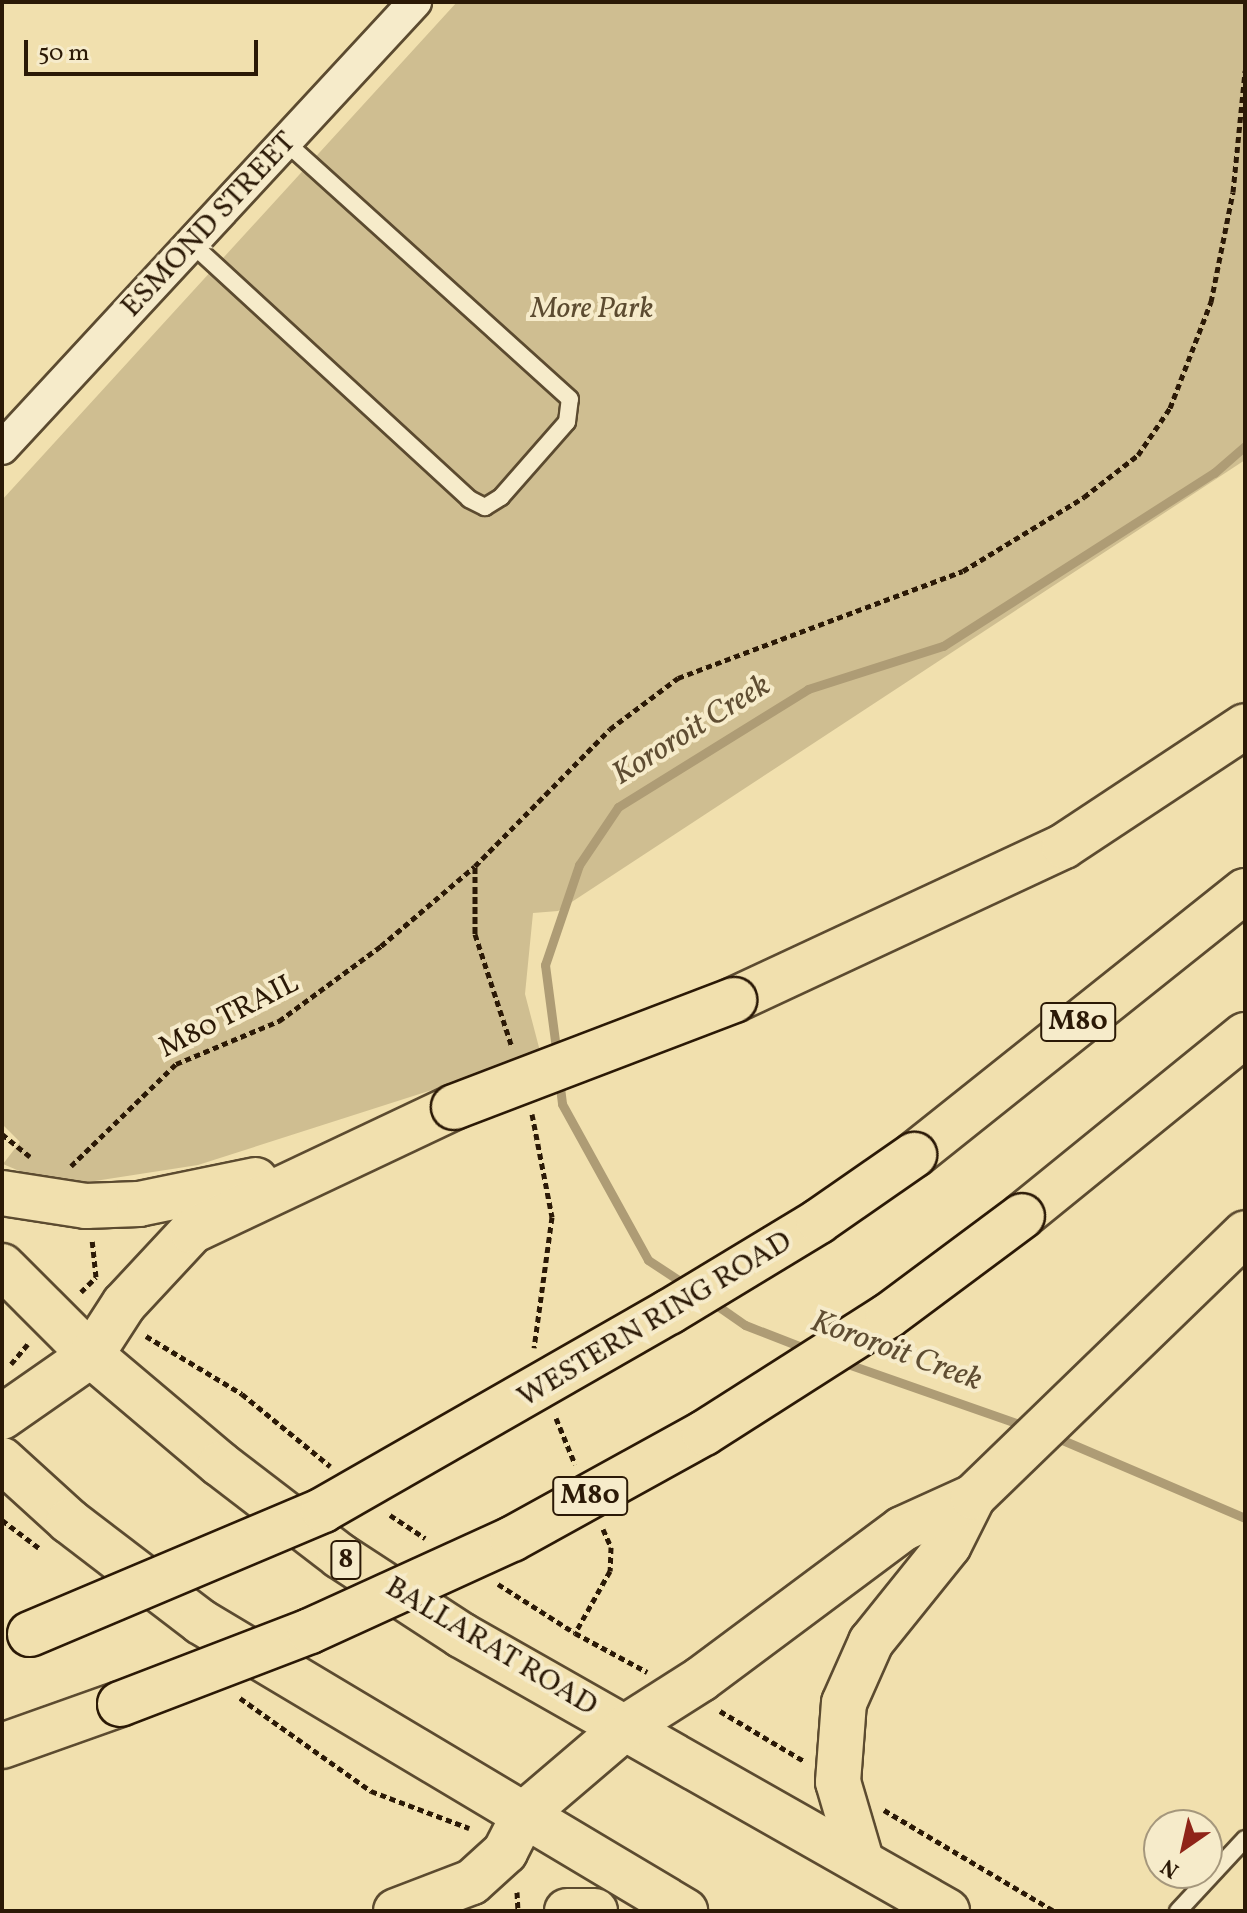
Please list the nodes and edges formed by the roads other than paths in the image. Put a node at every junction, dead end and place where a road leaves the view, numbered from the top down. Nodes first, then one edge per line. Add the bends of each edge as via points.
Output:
1 (415, 2) edge
2 (286, 142) junction
3 (191, 243) junction
4 (2, 448) edge
5 (1245, 726) edge
6 (1245, 891) edge
7 (1245, 1035) edge
8 (354, 1154) junction
9 (2, 1193) edge
10 (1245, 1233) edge
11 (2, 1266) edge
12 (91, 1355) junction
13 (2, 1417) edge
14 (2, 1460) edge
15 (973, 1497) junction
16 (16, 1639) edge
17 (627, 1726) junction
18 (2, 1746) edge
19 (525, 1813) junction
20 (1245, 1839) edge
21 (861, 1860) junction
22 (396, 1911) edge
23 (567, 1911) edge
24 (595, 1911) edge
25 (685, 1911) edge
26 (947, 1911) edge
27 (1178, 1911) edge

1 - 2 street, ESMOND STREET
2 - 3 street, ESMOND STREET
2 - 3 lane via 570,399 567,422 501,497 485,507 469,499
3 - 4 street, ESMOND STREET
5 - 8 highway, bridge via 1064,846 734,1000 454,1107
6 - 16 highway, WESTERN RING ROAD / M80, bridge via 914,1155 751,1263 323,1510
7 - 18 highway, M80, bridge via 1022,1216 888,1316 717,1425 512,1539 310,1631
8 - 9 highway via 224,1189 139,1204 86,1206
8 - 12 highway via 192,1231 110,1290
10 - 15 highway
11 - 12 highway, BALLARAT ROAD / 8
12 - 13 highway
12 - 17 highway, BALLARAT ROAD / 8 via 340,1556 461,1635
14 - 19 highway via 69,1521 201,1622
15 - 17 highway via 902,1529 701,1679
15 - 21 highway via 949,1545 871,1642 844,1703 838,1782
17 - 19 highway
17 - 21 highway, BALLARAT ROAD / 8
19 - 22 highway via 505,1852 472,1882
19 - 25 highway
20 - 27 lane
21 - 26 highway, BALLARAT ROAD / 8
23 - 24 highway

